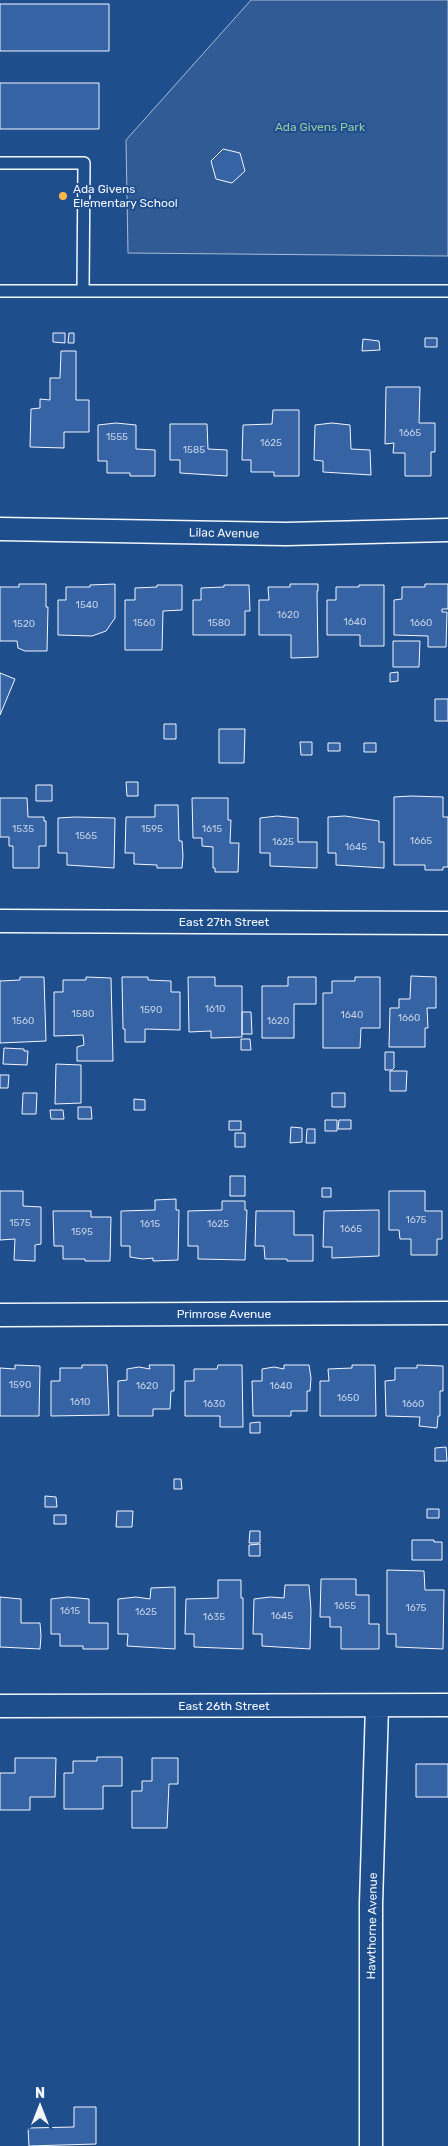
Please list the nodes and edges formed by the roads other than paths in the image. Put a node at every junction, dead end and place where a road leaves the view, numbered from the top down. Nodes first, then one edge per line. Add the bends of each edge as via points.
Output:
1 (0, 164) edge
2 (0, 291) edge
3 (83, 291) junction
4 (448, 291) edge
5 (0, 529) edge
6 (448, 530) edge
7 (0, 922) edge
8 (448, 923) edge
9 (448, 1313) edge
10 (0, 1315) edge
11 (448, 1705) edge
12 (0, 1706) edge
13 (377, 1706) junction
14 (371, 2146) edge

1 - 3 lane via 84,163
2 - 3 lane
3 - 4 lane
5 - 6 street, Lilac Avenue via 286,534
7 - 8 street, East 27th Street
9 - 10 street, Primrose Avenue
11 - 13 street, East 26th Street
12 - 13 street, East 26th Street
13 - 14 street, Hawthorne Avenue via 371,1904

